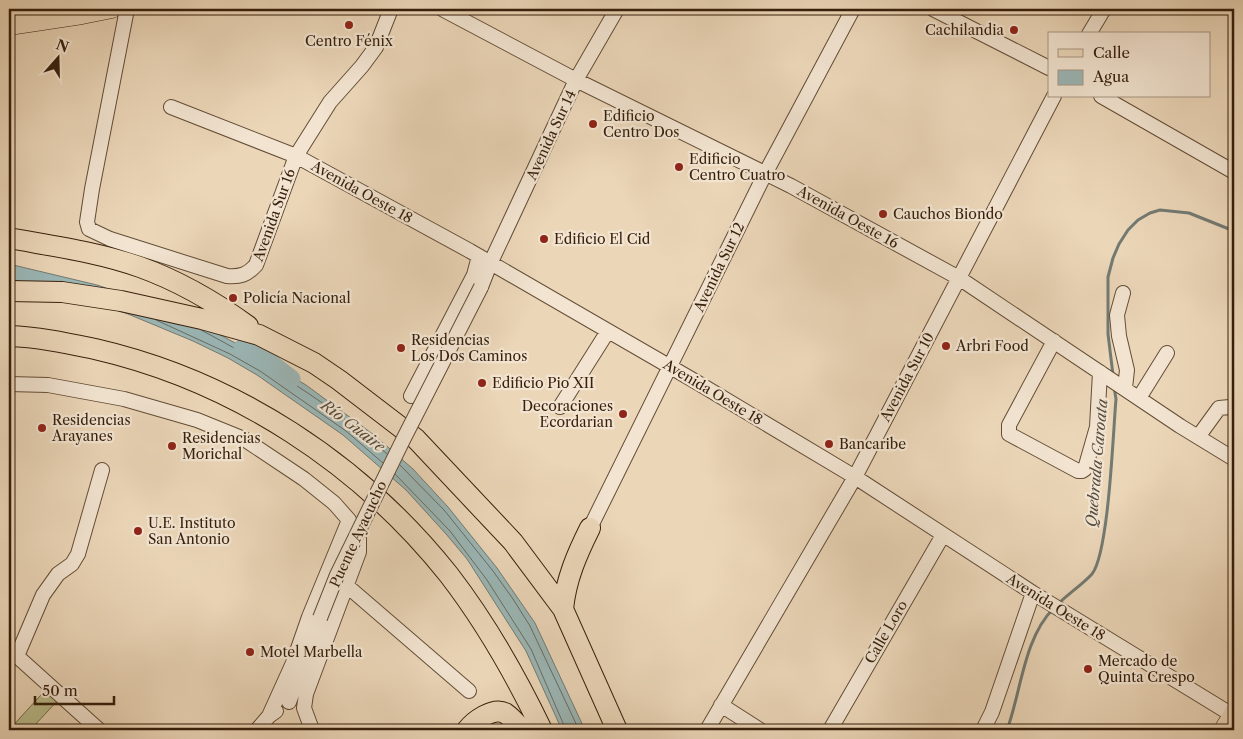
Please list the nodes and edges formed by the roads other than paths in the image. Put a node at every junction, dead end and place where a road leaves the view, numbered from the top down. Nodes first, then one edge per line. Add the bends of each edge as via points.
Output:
1 (24, 9) edge
2 (112, 9) edge
3 (127, 9) edge
4 (391, 9) edge
5 (442, 9) edge
6 (616, 9) edge
7 (853, 9) edge
8 (933, 9) edge
9 (1104, 9) edge
10 (9, 12) edge
11 (9, 20) edge
12 (51, 20) junction
13 (9, 26) edge
14 (1091, 32) edge
15 (1048, 67) edge
16 (576, 80) junction
17 (1053, 98) edge
18 (1104, 98) edge
19 (171, 107) dead end
20 (296, 156) junction
21 (1234, 172) edge
22 (765, 174) junction
23 (9, 238) edge
24 (485, 260) junction
25 (959, 278) junction
26 (9, 291) edge
27 (1123, 293) dead end
28 (608, 330) junction
29 (259, 335) junction
30 (9, 336) edge
31 (1054, 341) junction
32 (1167, 353) dead end
33 (670, 366) junction
34 (1101, 372) junction
35 (9, 384) edge
36 (1124, 388) junction
37 (410, 396) dead end
38 (1139, 398) junction
39 (560, 407) dead end
40 (1234, 410) edge
41 (1198, 437) junction
42 (1234, 459) edge
43 (102, 470) dead end
44 (854, 477) junction
45 (349, 520) junction
46 (590, 528) joint
47 (943, 535) junction
48 (328, 572) junction
49 (346, 584) junction
50 (1038, 597) junction
51 (563, 608) junction
52 (13, 652) edge
53 (469, 691) dead end
54 (289, 702) junction
55 (721, 705) junction
56 (269, 716) junction
57 (1231, 719) edge
58 (313, 729) edge
59 (100, 730) edge
60 (257, 730) edge
61 (466, 730) edge
62 (522, 730) edge
63 (542, 730) edge
64 (617, 730) edge
65 (707, 730) edge
66 (760, 730) edge
67 (830, 730) edge
68 (984, 730) edge

1 - 10 main road
2 - 12 main road
3 - 20 street, Avenida Sur 16 via 87,222 90,229 110,239 227,276 243,275 256,266
4 - 20 street, Avenida Sur 16 via 376,47 330,102
5 - 16 street, Avenida Oeste 16
6 - 16 street, Avenida Sur 14
7 - 22 street, Avenida Sur 12
8 - 15 street
9 - 14 street
11 - 12 main road
12 - 13 main road
16 - 22 street, Avenida Oeste 16
16 - 24 street, Avenida Sur 14
17 - 25 street, Avenida Sur 10
18 - 21 street
19 - 20 street, Avenida Oeste 18
20 - 24 street, Avenida Oeste 18
22 - 25 street, Avenida Oeste 16
22 - 33 street, Avenida Sur 12
23 - 29 highway via 66,248 164,276 230,313
24 - 28 street, Avenida Oeste 18
24 - 37 street
24 - 54 street, Puente Ayacucho, bridge via 481,287 337,574
25 - 31 street, Avenida Oeste 16
25 - 44 street, Avenida Sur 10
26 - 29 highway via 62,292 121,301
27 - 36 street via 1117,315 1127,370
28 - 33 street, Avenida Oeste 18
28 - 39 street
29 - 51 highway via 314,362 416,439 514,542
30 - 63 highway via 103,351 194,380 272,419 317,449 388,509 448,574 513,671
31 - 34 street, Avenida Oeste 16
31 - 34 street via 1009,425 1008,434 1082,471 1097,427
32 - 38 street
33 - 44 street, Avenida Oeste 18
33 - 46 street, Avenida Sur 12
34 - 36 street, Avenida Oeste 16
35 - 45 street via 48,385 124,399 197,420 244,439 268,453 334,503
36 - 38 street, Avenida Oeste 16
38 - 41 street, Avenida Oeste 16
40 - 41 street via 1219,408
41 - 42 street, Avenida Oeste 16
43 - 52 street via 78,554 72,564 58,574 44,595
44 - 47 street, Avenida Oeste 18
44 - 55 street, Avenida Sur 10
45 - 48 street
45 - 49 street via 360,545
46 - 51 highway via 572,569
47 - 50 street, Avenida Oeste 18
47 - 67 street, Calle Loro
48 - 49 street
48 - 56 street
49 - 53 street
49 - 58 street via 304,701
50 - 57 street, Avenida Oeste 18
50 - 68 street
51 - 64 highway
52 - 59 street
54 - 56 street
54 - 58 street
55 - 65 street, Avenida Sur 10
55 - 66 street
56 - 60 street
61 - 62 highway via 487,714 498,712 505,714

